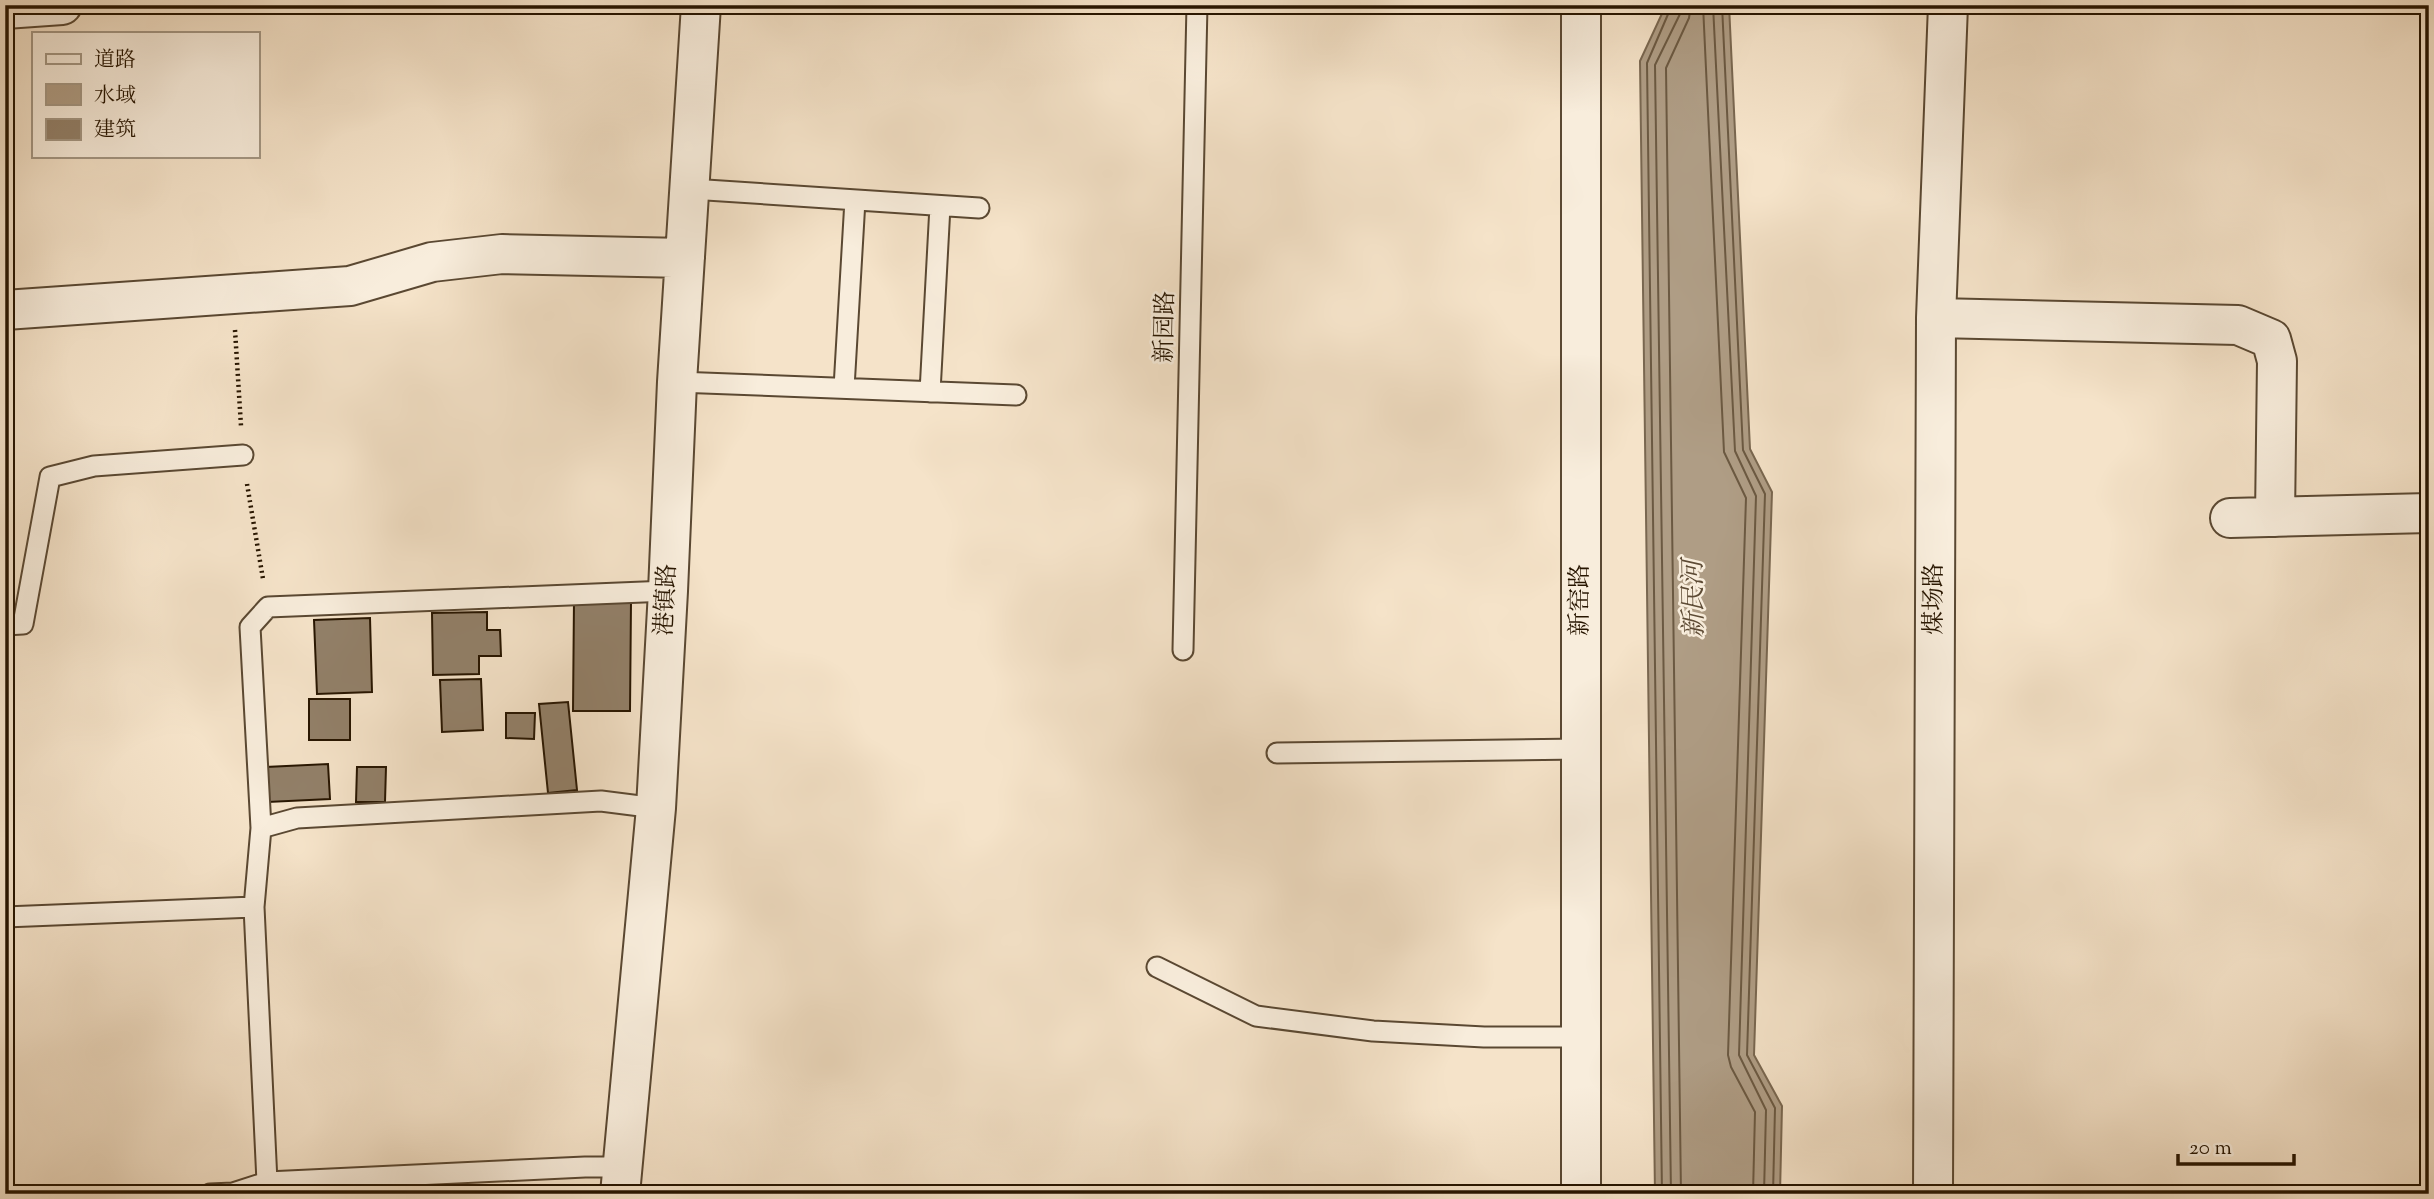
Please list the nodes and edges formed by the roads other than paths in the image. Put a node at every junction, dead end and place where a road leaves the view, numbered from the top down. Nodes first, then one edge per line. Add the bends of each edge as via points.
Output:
1 (62, 5) edge
2 (701, 5) edge
3 (1197, 5) edge
4 (1581, 5) edge
5 (1948, 5) edge
6 (5, 9) edge
7 (691, 188) junction
8 (855, 200) junction
9 (940, 206) junction
10 (979, 208) dead end
11 (685, 258) junction
12 (5, 310) edge
13 (1936, 318) junction
14 (677, 382) junction
15 (844, 388) junction
16 (930, 392) junction
17 (1016, 395) dead end
18 (243, 455) dead end
19 (2429, 513) edge
20 (2276, 517) junction
21 (2230, 518) dead end
22 (668, 591) junction
23 (5, 625) edge
24 (1183, 650) dead end
25 (1581, 749) junction
26 (1277, 753) dead end
27 (656, 808) junction
28 (261, 828) junction
29 (254, 907) junction
30 (5, 917) edge
31 (1157, 967) dead end
32 (1581, 1037) junction
33 (621, 1180) edge
34 (267, 1182) junction
35 (210, 1194) edge
36 (1581, 1194) edge
37 (1933, 1194) edge

1 - 6 street
2 - 7 street, 港镇路
3 - 24 lane, 新园路
4 - 25 street, 新窑路
5 - 13 street, 煤场路
7 - 8 lane
7 - 11 street, 港镇路
8 - 9 lane
8 - 15 lane
9 - 10 lane
9 - 16 lane
11 - 12 street via 502,254 432,262 350,286
11 - 14 street, 港镇路
13 - 20 street via 2238,325 2271,339 2277,361
13 - 37 street, 煤场路
14 - 15 lane
14 - 22 street, 港镇路
15 - 16 lane
16 - 17 lane
18 - 23 lane via 93,466 50,477 23,624
19 - 20 street
20 - 21 street
22 - 27 street, 港镇路
22 - 28 lane via 268,607 250,627
25 - 26 lane
25 - 32 street, 新窑路
27 - 28 lane via 601,801 297,818
27 - 33 street, 港镇路
28 - 29 lane
29 - 30 lane
29 - 34 lane
31 - 32 lane via 1256,1017 1373,1031
32 - 36 street, 新窑路
33 - 34 lane via 584,1167
34 - 35 lane via 233,1193

